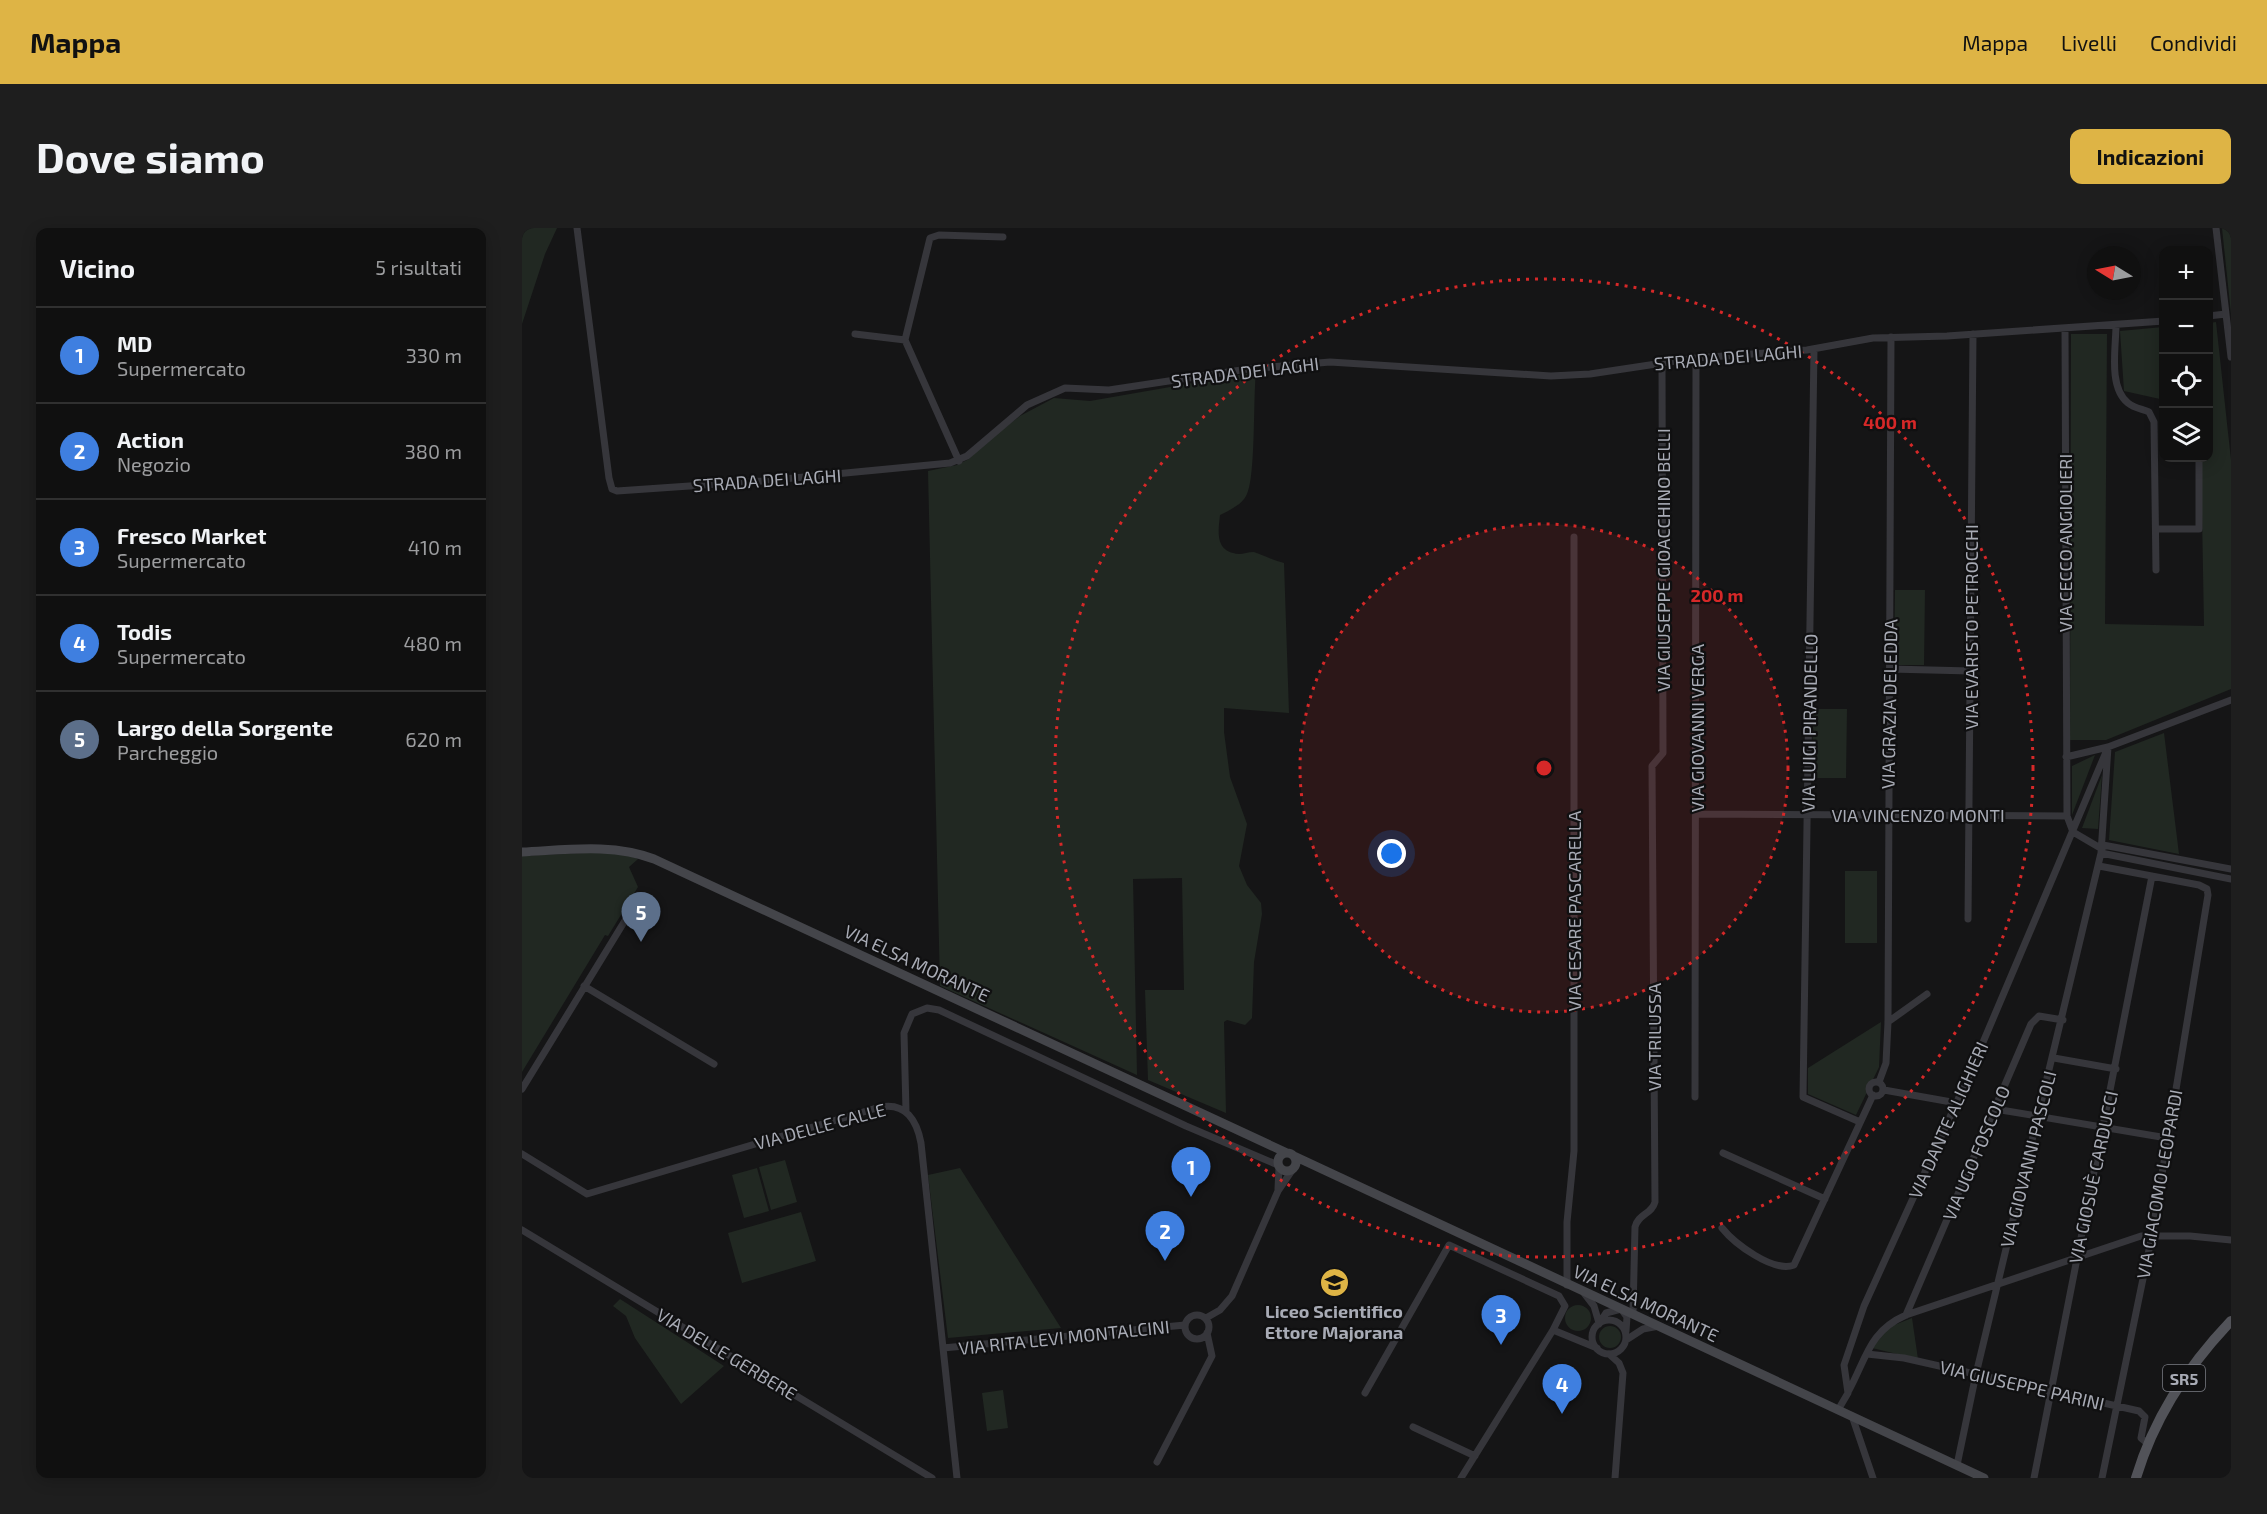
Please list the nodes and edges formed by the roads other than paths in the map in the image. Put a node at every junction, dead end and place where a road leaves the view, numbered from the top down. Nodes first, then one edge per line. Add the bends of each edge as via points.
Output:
1 (577, 228) edge
2 (2216, 228) edge
3 (1004, 237) dead end
4 (2226, 315) junction
5 (2213, 316) edge
6 (2159, 321) edge
7 (2116, 325) junction
8 (2065, 328) junction
9 (855, 334) dead end
10 (1973, 334) junction
11 (1892, 337) junction
12 (905, 340) junction
13 (1814, 349) junction
14 (2231, 357) edge
15 (1696, 358) junction
16 (1662, 362) junction
17 (2155, 444) junction
18 (2159, 444) edge
19 (959, 461) junction
20 (2199, 462) edge
21 (2156, 530) junction
22 (1574, 537) dead end
23 (2156, 570) dead end
24 (1890, 669) junction
25 (1971, 671) junction
26 (2231, 700) edge
27 (2108, 747) junction
28 (2066, 757) junction
29 (1661, 758) joint
30 (1697, 814) junction
31 (1808, 815) junction
32 (1969, 815) junction
33 (1888, 816) junction
34 (2067, 816) junction
35 (2073, 832) junction
36 (2102, 849) junction
37 (522, 852) edge
38 (2099, 866) junction
39 (2231, 869) edge
40 (2152, 876) junction
41 (2231, 879) edge
42 (639, 896) dead end
43 (1968, 919) dead end
44 (584, 986) junction
45 (1927, 994) dead end
46 (2063, 1020) junction
47 (1888, 1022) junction
48 (2054, 1058) junction
49 (714, 1064) dead end
50 (2116, 1069) junction
51 (1880, 1082) junction
52 (522, 1089) edge
53 (1884, 1090) junction
54 (1873, 1095) junction
55 (1695, 1097) dead end
56 (1957, 1103) junction
57 (1995, 1109) junction
58 (906, 1111) junction
59 (2039, 1116) junction
60 (1860, 1122) junction
61 (2104, 1127) junction
62 (2167, 1138) junction
63 (1723, 1153) dead end
64 (522, 1154) edge
65 (1291, 1154) junction
66 (1279, 1166) junction
67 (1293, 1169) junction
68 (1278, 1191) junction
69 (1826, 1199) junction
70 (1722, 1228) dead end
71 (522, 1230) edge
72 (2152, 1235) junction
73 (2231, 1240) edge
74 (2077, 1258) junction
75 (1997, 1284) junction
76 (1567, 1285) junction
77 (1582, 1292) junction
78 (1621, 1309) junction
79 (1633, 1314) junction
80 (1906, 1315) junction
81 (1206, 1318) junction
82 (2231, 1320) edge
83 (1185, 1325) junction
84 (1659, 1326) junction
85 (1597, 1327) junction
86 (1553, 1330) junction
87 (1208, 1334) junction
88 (1626, 1336) junction
89 (1577, 1340) junction
90 (943, 1348) junction
91 (1597, 1348) junction
92 (1609, 1354) junction
93 (1867, 1354) junction
94 (1976, 1374) junction
95 (2050, 1392) junction
96 (1365, 1393) dead end
97 (1848, 1393) junction
98 (2118, 1407) junction
99 (1838, 1410) junction
100 (1852, 1416) junction
101 (1413, 1427) dead end
102 (2147, 1443) junction
103 (1475, 1456) junction
104 (1157, 1462) dead end
105 (1957, 1465) junction
106 (2136, 1474) edge
107 (932, 1478) edge
108 (957, 1478) edge
109 (1461, 1478) edge
110 (1615, 1478) edge
111 (1874, 1478) edge
112 (1984, 1478) edge
113 (2034, 1478) edge
114 (2102, 1478) edge

1 - 19 street, STRADA DEI LAGHI via 609,478 614,490 872,472
2 - 4 street
3 - 12 street via 930,238
4 - 5 street
4 - 14 street
6 - 7 street, STRADA DEI LAGHI
7 - 8 street, STRADA DEI LAGHI
7 - 17 street via 2118,389 2126,402 2151,415
8 - 10 street, STRADA DEI LAGHI
8 - 28 street, VIA CECCO ANGIOLIERI
9 - 12 street
10 - 11 street, STRADA DEI LAGHI
10 - 25 street, VIA EVARISTO PETROCCHI
11 - 13 street, STRADA DEI LAGHI
11 - 24 street, VIA GRAZIA DELEDDA
12 - 19 street
13 - 15 street, STRADA DEI LAGHI
13 - 31 street, VIA LUIGI PIRANDELLO
15 - 16 street, STRADA DEI LAGHI
15 - 30 street, VIA GIOVANNI VERGA
16 - 19 street, STRADA DEI LAGHI via 1556,376 1366,362 1314,362 1109,390 1065,388 1027,405
16 - 29 street, VIA GIUSEPPE GIOACCHINO BELLI
17 - 18 street
17 - 21 street
20 - 21 street via 2199,529
21 - 23 street
22 - 76 street, VIA CESARE PASCARELLA via 1574,1151 1567,1222
24 - 25 street
24 - 33 street, VIA GRAZIA DELEDDA
25 - 32 street, VIA EVARISTO PETROCCHI
26 - 27 street
27 - 28 street
27 - 35 street, VIA DANTE ALIGHIERI
27 - 36 street, VIA GIOVANNI PASCOLI
28 - 34 street, VIA CECCO ANGIOLIERI
29 - 79 street, VIA TRILUSSA via 1652,766 1655,1202 1638,1218 1635,1227
30 - 31 street, VIA VINCENZO MONTI
30 - 55 street, VIA GIOVANNI VERGA
31 - 33 street, VIA VINCENZO MONTI
31 - 60 street, VIA LUIGI PIRANDELLO via 1803,1097
32 - 33 street, VIA VINCENZO MONTI
32 - 34 street, VIA VINCENZO MONTI
32 - 43 street, VIA EVARISTO PETROCCHI
33 - 47 street, VIA GRAZIA DELEDDA
34 - 35 street, VIA CECCO ANGIOLIERI
35 - 36 street
35 - 56 street, VIA DANTE ALIGHIERI
36 - 38 street, VIA GIOVANNI PASCOLI
36 - 39 street
36 - 41 street
37 - 65 street, VIA ELSA MORANTE via 608,849 654,859
38 - 40 street
38 - 46 street, VIA GIOVANNI PASCOLI
40 - 50 street, VIA GIOSUÈ CARDUCCI
40 - 62 street, VIA GIACOMO LEOPARDI via 2207,889
42 - 44 street
44 - 49 street
44 - 52 street
45 - 47 street
46 - 48 street, VIA GIOVANNI PASCOLI
46 - 57 street, VIA UGO FOSCOLO via 2042,1016 2034,1019
47 - 51 street, VIA GRAZIA DELEDDA via 1885,1070
48 - 50 street
48 - 59 street, VIA GIOVANNI PASCOLI
50 - 61 street, VIA GIOSUÈ CARDUCCI
51 - 53 street
51 - 54 street, VIA GRAZIA DELEDDA via 1870,1086
53 - 54 street
53 - 56 street
54 - 60 street
56 - 97 street, VIA DANTE ALIGHIERI via 1855,1330 1844,1365
57 - 59 street
57 - 80 street, VIA UGO FOSCOLO
58 - 64 street, VIA DELLE CALLE via 896,1106 880,1107 587,1194
58 - 66 street via 904,1033 912,1014 927,1008 939,1010
58 - 90 street, VIA DELLE CALLE via 920,1136
59 - 61 street
59 - 75 street, VIA GIOVANNI PASCOLI
60 - 69 street
61 - 62 street
61 - 74 street, VIA GIOSUÈ CARDUCCI
62 - 72 street, VIA GIACOMO LEOPARDI
63 - 69 street
65 - 66 street via 1280,1156
65 - 67 street via 1296,1162
65 - 76 street, VIA ELSA MORANTE
66 - 67 street via 1287,1171
66 - 68 street
67 - 68 street, VIA RITA LEVI MONTALCINI
68 - 81 street, VIA RITA LEVI MONTALCINI via 1232,1296
69 - 70 street via 1791,1267 1744,1250
71 - 107 street, VIA DELLE GERBERE
72 - 73 street
72 - 74 street
72 - 98 street, VIA GIACOMO LEOPARDI
74 - 75 street
74 - 95 street, VIA GIOSUÈ CARDUCCI
75 - 80 street
75 - 94 street, VIA GIOVANNI PASCOLI
76 - 77 street, VIA ELSA MORANTE
77 - 78 street, VIA ELSA MORANTE
77 - 85 street via 1594,1306
78 - 79 street, VIA ELSA MORANTE
78 - 85 street via 1606,1313
78 - 88 street via 1627,1317
79 - 84 street, VIA ELSA MORANTE
80 - 93 street via 1883,1327
81 - 83 street, VIA RITA LEVI MONTALCINI via 1192,1316
81 - 87 street
82 - 102 main road, SR5 via 2182,1382
83 - 87 street, VIA RITA LEVI MONTALCINI via 1193,1338
83 - 90 street, VIA RITA LEVI MONTALCINI
84 - 88 street
84 - 99 street, VIA ELSA MORANTE
85 - 88 street via 1614,1321
85 - 89 street
85 - 91 street via 1593,1339
86 - 89 street
86 - 96 street via 1565,1306 1559,1296 1449,1245
86 - 103 street
87 - 104 street via 1212,1356
88 - 92 street via 1618,1352
89 - 91 street
90 - 108 street, VIA DELLE CALLE
91 - 92 street
92 - 110 street via 1619,1363 1623,1376
93 - 94 street, VIA GIUSEPPE PARINI
93 - 97 street
94 - 95 street, VIA GIUSEPPE PARINI
94 - 105 street, VIA GIOVANNI PASCOLI
95 - 98 street, VIA GIUSEPPE PARINI
95 - 113 street, VIA GIOSUÈ CARDUCCI
97 - 99 street
98 - 102 street, VIA GIUSEPPE PARINI via 2143,1413 2141,1438
98 - 114 street, VIA GIACOMO LEOPARDI
99 - 100 street, VIA ELSA MORANTE
100 - 105 street, VIA ELSA MORANTE
100 - 111 street
101 - 103 street
102 - 106 main road, SR5
103 - 109 street
105 - 112 street, VIA ELSA MORANTE

